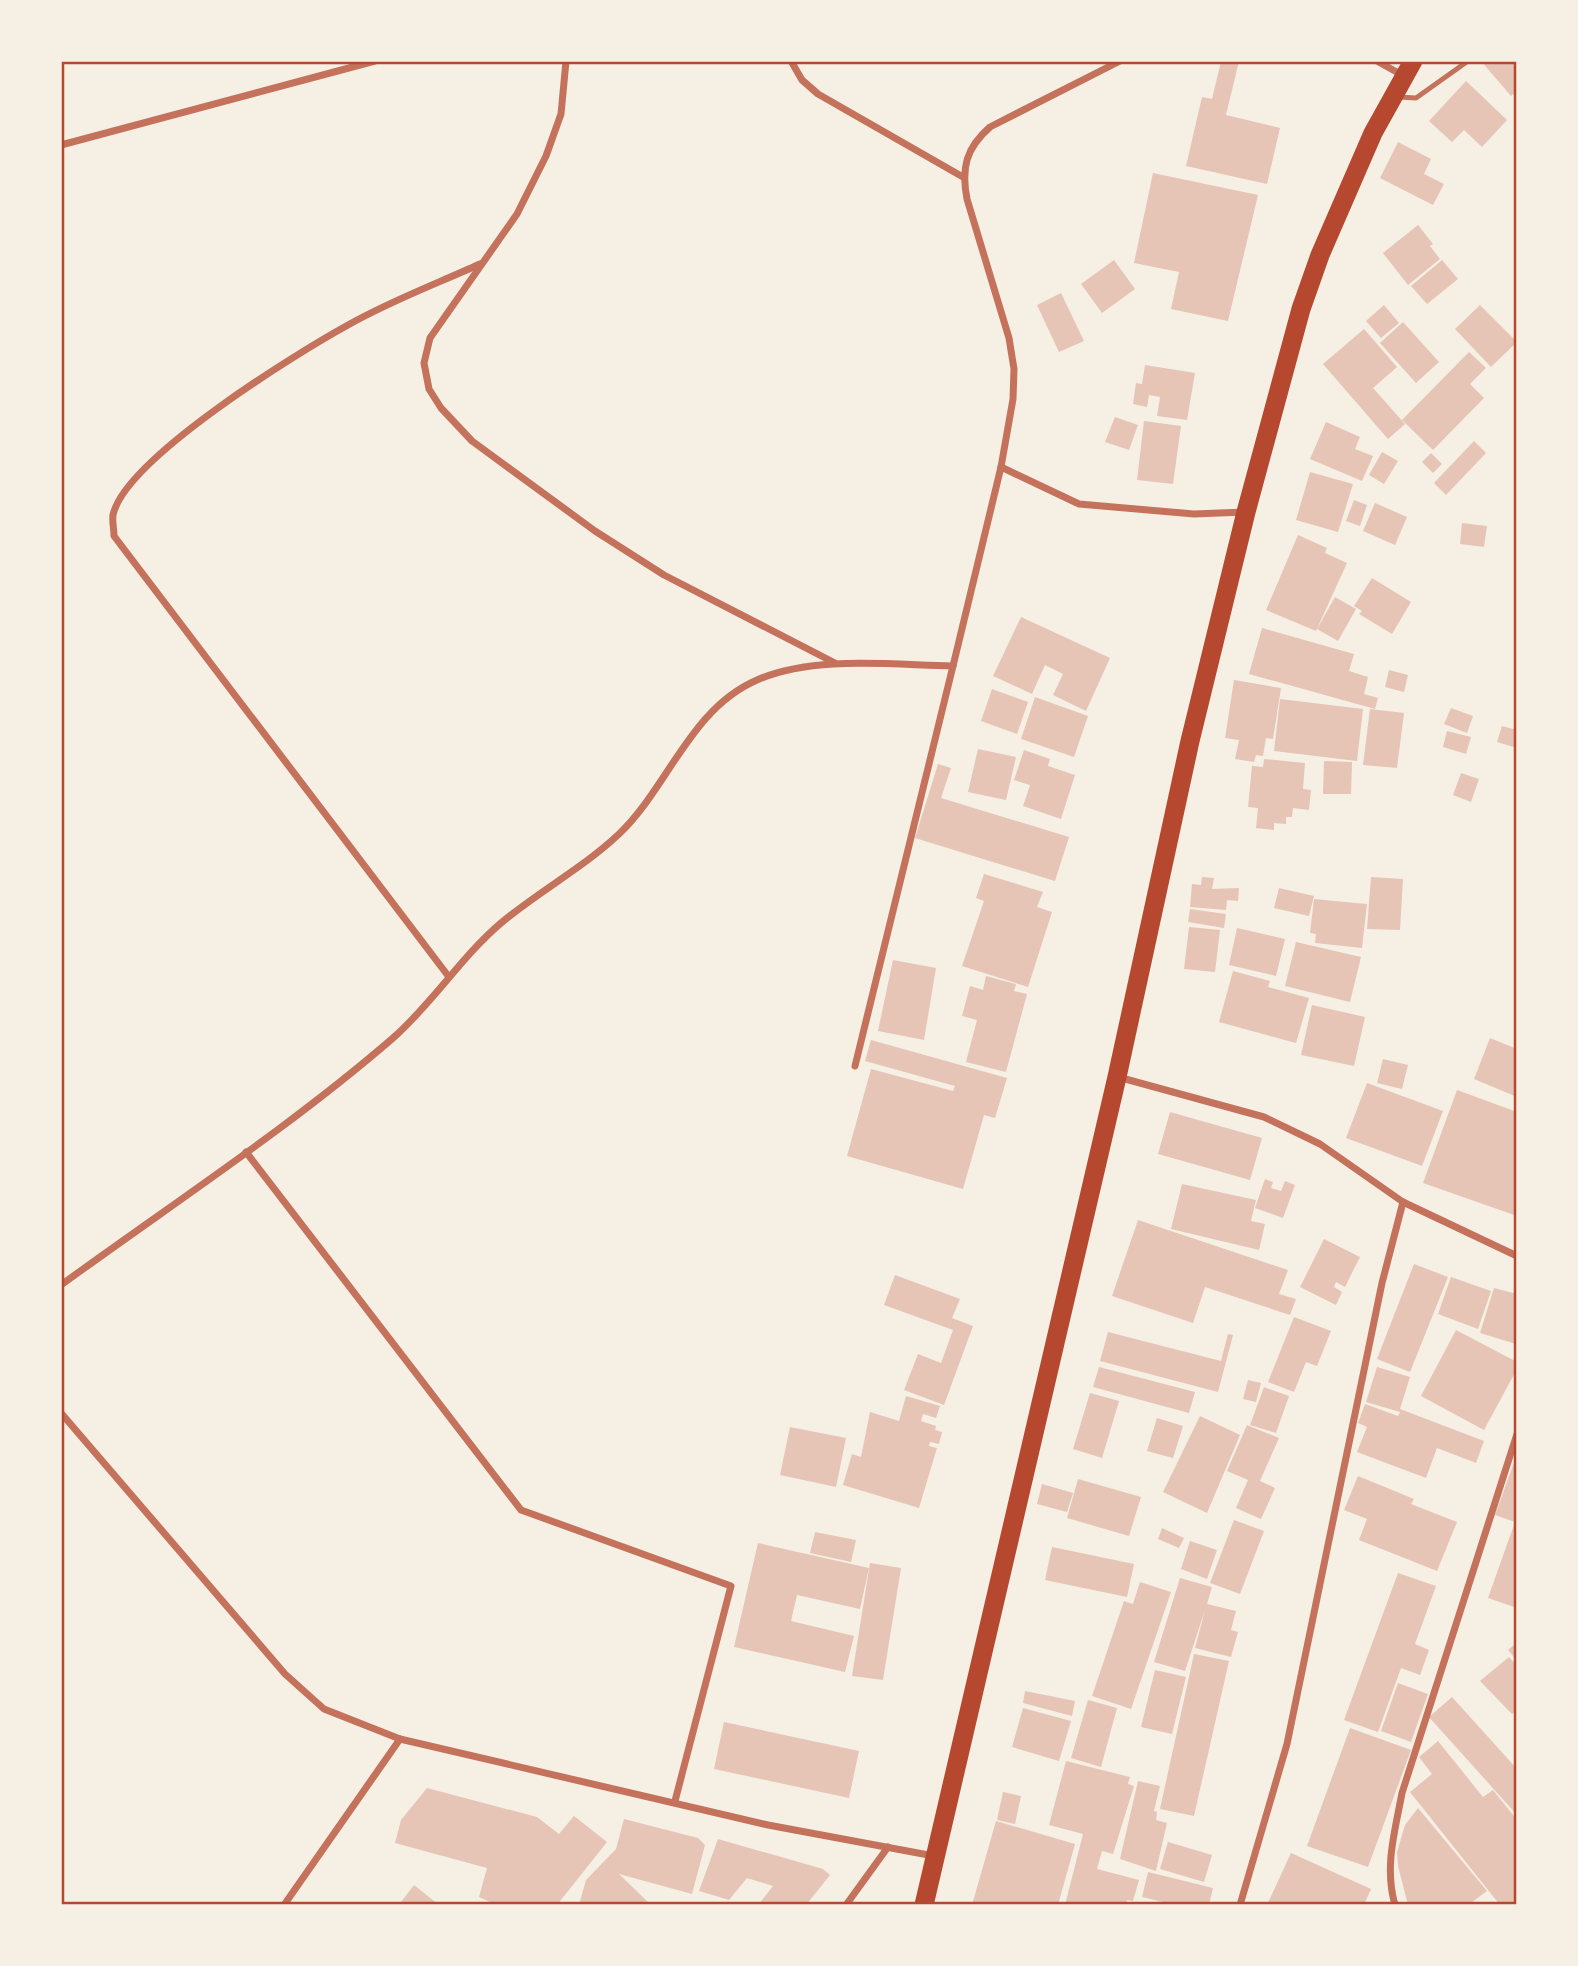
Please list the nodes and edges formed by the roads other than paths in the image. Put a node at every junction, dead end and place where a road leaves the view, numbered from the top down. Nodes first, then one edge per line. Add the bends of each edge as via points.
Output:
1 (375, 61) edge
2 (566, 61) edge
3 (791, 61) edge
4 (1120, 61) edge
5 (1377, 61) edge
6 (1468, 61) edge
7 (1408, 69) edge
8 (1390, 97) junction
9 (61, 145) edge
10 (963, 177) junction
11 (480, 264) junction
12 (1001, 467) junction
13 (1246, 512) junction
14 (836, 664) junction
15 (953, 666) junction
16 (449, 977) junction
17 (855, 1066) dead end
18 (1118, 1077) junction
19 (246, 1152) junction
20 (1403, 1202) junction
21 (1517, 1256) edge
22 (61, 1285) edge
23 (61, 1413) edge
24 (1517, 1434) edge
25 (400, 1739) junction
26 (675, 1801) junction
27 (888, 1847) junction
28 (935, 1856) junction
29 (284, 1905) edge
30 (846, 1905) edge
31 (924, 1905) edge
32 (1240, 1905) edge
33 (1395, 1905) edge

1 - 9 street
2 - 11 street via 561,114 546,156 517,214
3 - 10 street via 802,80 818,94
4 - 10 street via 990,127 975,140 965,159
5 - 7 street
6 - 8 lane via 1416,98
7 - 8 highway
8 - 13 highway via 1341,200 1301,309
10 - 12 street via 1014,369
11 - 14 street via 430,338 424,363 429,389 441,408 472,441 595,531 664,575
11 - 16 street via 349,324 251,386 187,430 135,478 113,515 114,536
12 - 13 street via 1079,504 1194,514
12 - 15 street
13 - 18 highway via 1189,741
14 - 15 street
14 - 16 street via 759,679 714,708 690,736 651,799 618,834 500,924
15 - 17 street
16 - 19 street via 429,1004 394,1037
18 - 20 street via 1264,1116 1320,1144
18 - 28 highway
19 - 22 street
19 - 26 street via 520,1510 731,1586
20 - 21 street
20 - 32 street via 1382,1283 1287,1744
23 - 25 street via 285,1674 324,1709
24 - 33 street via 1402,1793 1390,1853
25 - 26 street
25 - 29 street
26 - 27 street via 768,1825
27 - 28 street
27 - 30 street
28 - 31 highway

